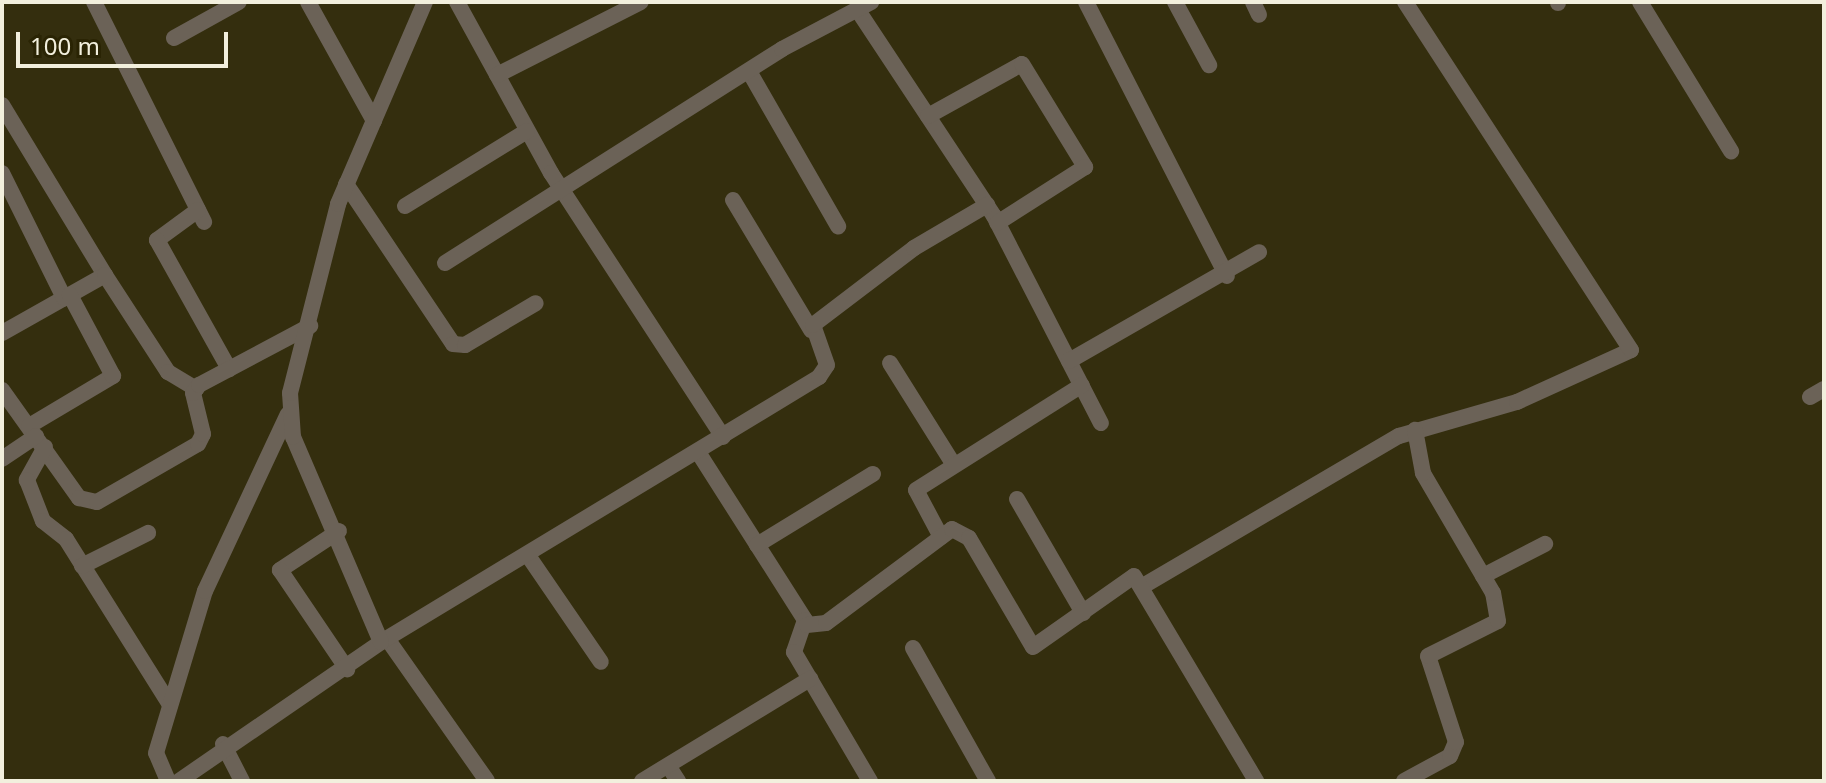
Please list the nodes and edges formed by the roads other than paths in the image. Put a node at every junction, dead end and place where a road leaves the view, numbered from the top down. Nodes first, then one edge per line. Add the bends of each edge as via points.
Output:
1 (94, 2) edge
2 (239, 2) edge
3 (308, 2) edge
4 (406, 2) edge
5 (457, 2) edge
6 (641, 2) edge
7 (1086, 2) edge
8 (1175, 2) edge
9 (1405, 2) edge
10 (1640, 2) edge
11 (855, 6) edge
12 (422, 7) edge
13 (174, 38) dead end
14 (1209, 65) dead end
15 (750, 73) junction
16 (497, 75) junction
17 (2, 105) edge
18 (928, 116) junction
19 (374, 121) junction
20 (527, 131) junction
21 (1731, 151) dead end
22 (2, 173) edge
23 (346, 184) junction
24 (564, 193) junction
25 (733, 200) dead end
26 (987, 205) junction
27 (405, 206) dead end
28 (997, 223) junction
29 (838, 226) dead end
30 (1259, 252) dead end
31 (445, 263) dead end
32 (105, 275) junction
33 (1227, 276) junction
34 (67, 296) junction
35 (536, 303) dead end
36 (310, 326) junction
37 (811, 330) junction
38 (2, 333) edge
39 (1069, 361) junction
40 (890, 363) dead end
41 (229, 369) junction
42 (1082, 385) junction
43 (196, 389) junction
44 (5, 397) edge
45 (288, 414) junction
46 (1101, 423) dead end
47 (1415, 430) junction
48 (37, 436) junction
49 (723, 437) junction
50 (698, 452) junction
51 (2, 459) edge
52 (954, 465) junction
53 (873, 474) dead end
54 (1017, 499) dead end
55 (339, 531) junction
56 (148, 533) dead end
57 (941, 537) junction
58 (1545, 544) dead end
59 (757, 545) junction
60 (529, 557) junction
61 (82, 566) junction
62 (1483, 576) junction
63 (1143, 586) junction
64 (1083, 613) junction
65 (807, 625) junction
66 (384, 641) junction
67 (913, 648) dead end
68 (601, 662) dead end
69 (347, 669) junction
70 (810, 679) junction
71 (170, 705) junction
72 (223, 744) junction
73 (673, 774) edge
74 (168, 781) edge
75 (179, 781) edge
76 (242, 781) edge
77 (487, 781) edge
78 (642, 781) edge
79 (870, 781) edge
80 (988, 781) edge
81 (1256, 781) edge
82 (1404, 781) edge

1 - 41 street via 201,216 157,240
2 - 13 street
3 - 19 street
4 - 12 street
5 - 16 street
6 - 16 street
7 - 33 street
8 - 14 street
9 - 47 street via 1631,350 1517,402
10 - 21 street
11 - 15 street
11 - 18 street
12 - 19 street
15 - 24 street
15 - 29 street
16 - 20 street
17 - 32 street
18 - 26 street
18 - 28 street via 1013,62 1022,64 1085,167
19 - 23 street
20 - 24 street
20 - 27 street
22 - 34 street
23 - 35 street via 453,344 465,345
23 - 36 street
24 - 31 street
24 - 49 street
25 - 37 street
26 - 28 street
26 - 37 street via 914,248
28 - 39 street
30 - 33 street
32 - 34 street
32 - 43 street via 168,372
33 - 39 street
34 - 38 street
34 - 48 street via 113,376
36 - 41 street
36 - 45 street
37 - 49 street via 825,370
39 - 42 street
40 - 52 street
41 - 43 street
42 - 46 street
42 - 52 street
43 - 48 street via 198,444 97,502 79,498
44 - 48 street
45 - 55 street
45 - 71 street via 215,561
47 - 62 street via 1423,473
47 - 63 street
48 - 51 street
48 - 61 street via 28,485 46,526 66,539
49 - 50 street
50 - 59 street
50 - 60 street
52 - 57 street via 916,490
53 - 59 street
54 - 64 street
55 - 66 street
55 - 69 street via 280,570
56 - 61 street
57 - 64 street via 958,530 969,538 1033,647
57 - 65 street via 826,623
58 - 62 street
59 - 65 street
60 - 66 street
60 - 68 street
61 - 71 street
62 - 82 street via 1498,621 1428,656 1456,732 1454,749
63 - 64 street via 1131,577
63 - 81 street
65 - 70 street via 792,646
66 - 69 street
66 - 77 street
67 - 80 street
69 - 72 street
70 - 73 street
70 - 79 street
71 - 74 street via 156,753
72 - 75 street
72 - 76 street
73 - 78 street

